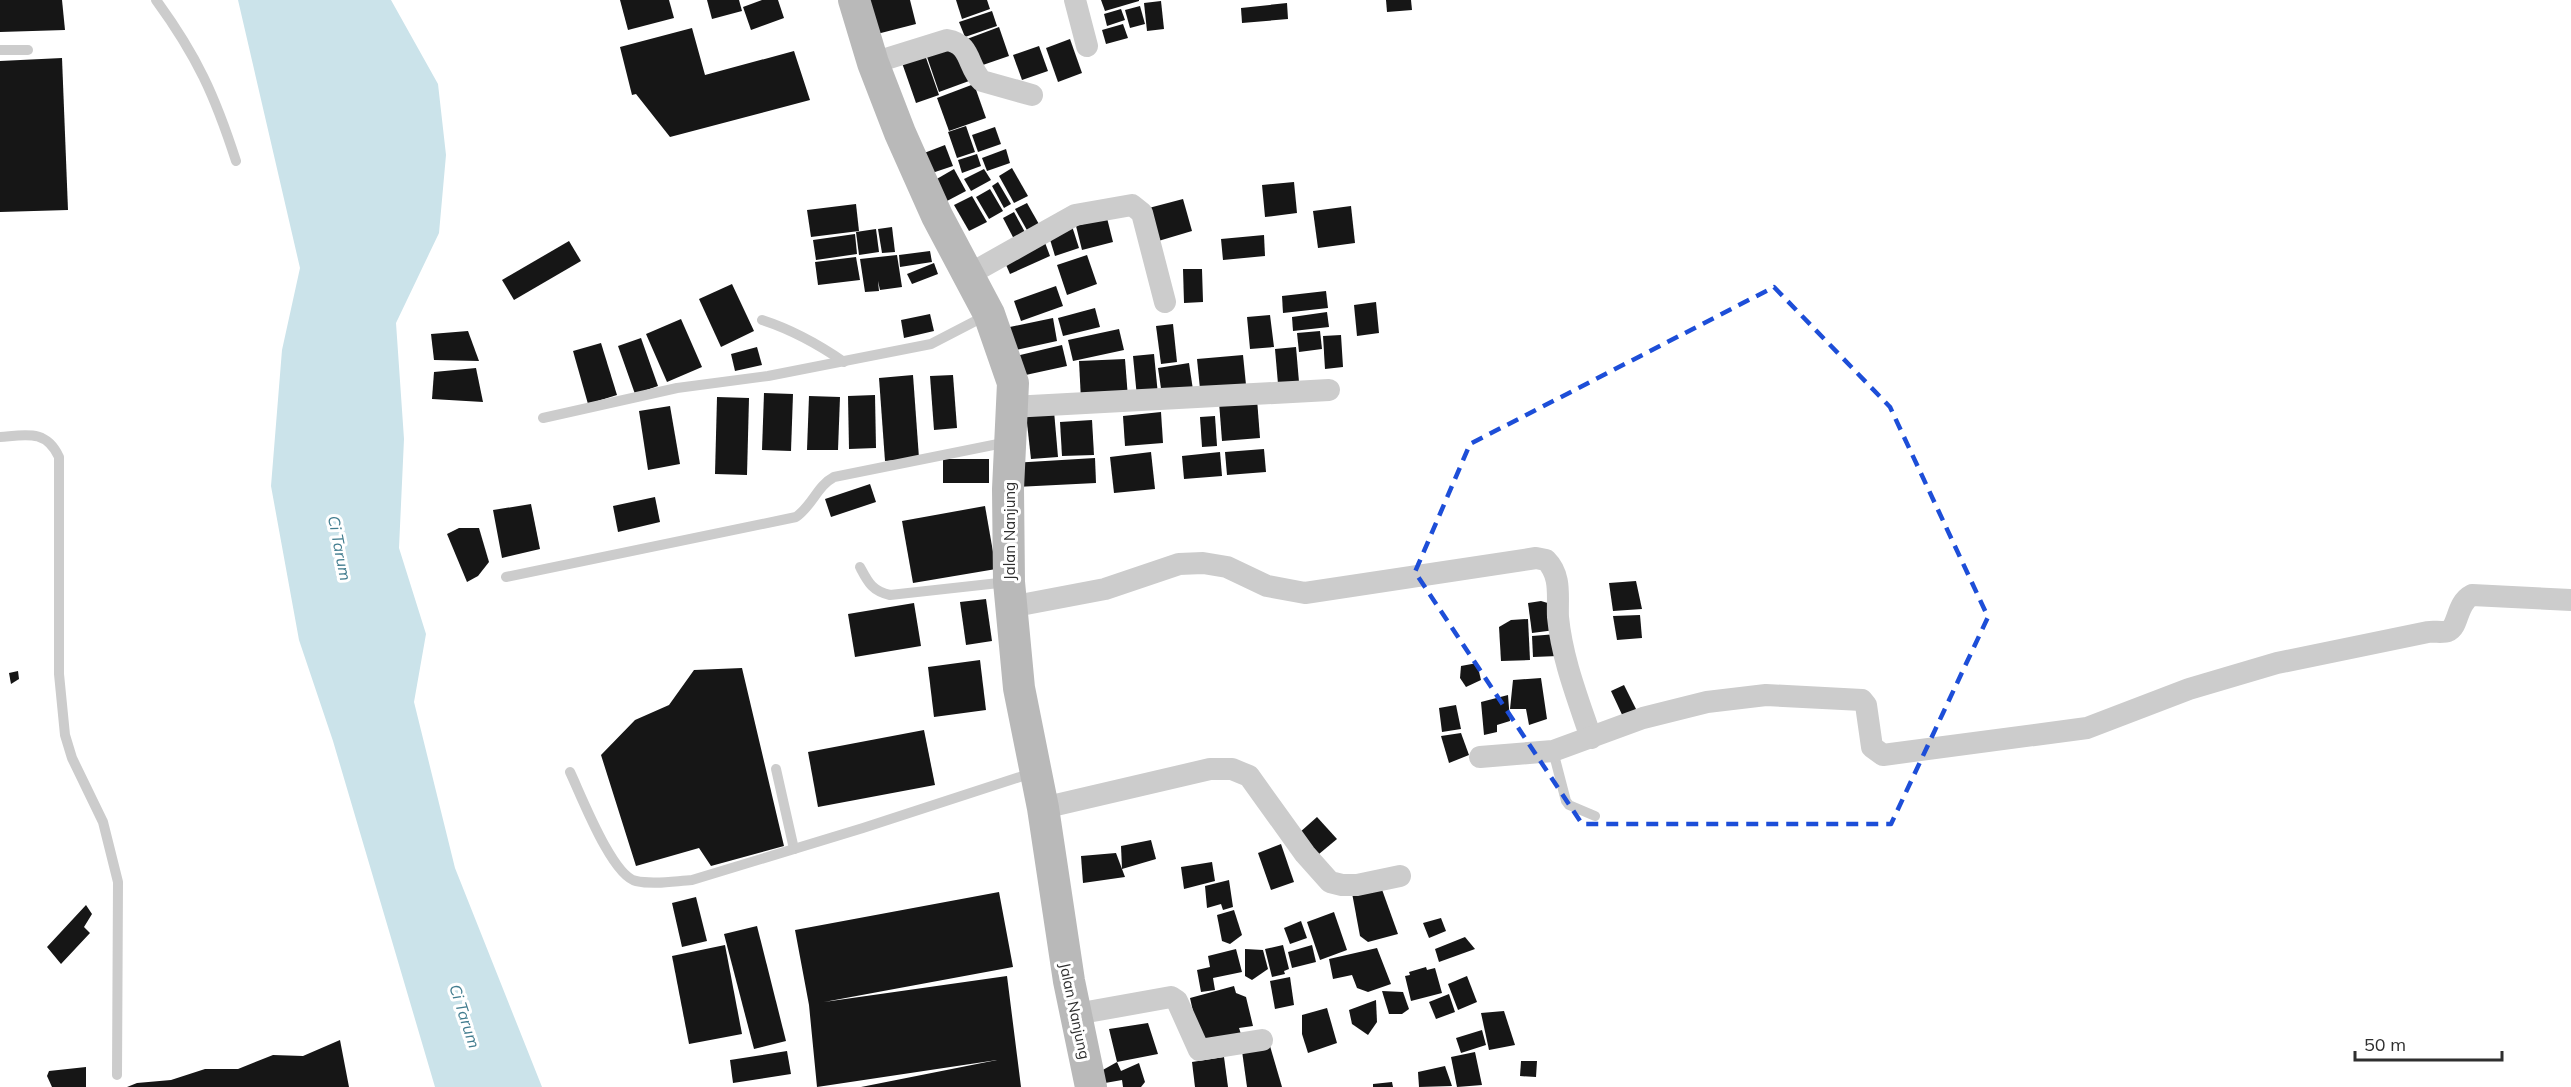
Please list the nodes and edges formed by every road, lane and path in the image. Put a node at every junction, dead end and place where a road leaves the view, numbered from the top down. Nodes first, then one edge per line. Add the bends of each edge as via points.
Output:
1 (156, 0) edge
2 (854, 0) edge
3 (1075, 0) edge
4 (1087, 46) dead end
5 (0, 50) edge
6 (28, 50) dead end
7 (873, 63) junction
8 (1032, 95) dead end
9 (236, 161) dead end
10 (968, 275) junction
11 (1165, 302) dead end
12 (989, 314) junction
13 (762, 320) dead end
14 (844, 363) junction
15 (1329, 390) dead end
16 (1013, 406) junction
17 (543, 418) dead end
18 (0, 437) edge
19 (1011, 442) junction
20 (860, 567) dead end
21 (506, 577) dead end
22 (1010, 595) junction
23 (2571, 600) edge
24 (1592, 738) junction
25 (1553, 751) junction
26 (1480, 757) dead end
27 (776, 769) dead end
28 (570, 772) dead end
29 (1035, 772) junction
30 (1043, 808) junction
31 (1595, 816) dead end
32 (794, 849) junction
33 (1400, 876) dead end
34 (1076, 1014) junction
35 (1262, 1040) dead end
36 (117, 1075) dead end
37 (1091, 1087) edge

1 - 9 lane via 196,57 219,107
2 - 7 main road, Jalan Nanjung
3 - 4 street
5 - 6 lane
7 - 8 street via 954,41 968,52 982,81
7 - 10 main road, Jalan Nanjung via 937,216
10 - 11 street via 1075,215 1132,205 1142,213
10 - 12 main road, Jalan Nanjung
12 - 14 lane via 931,344
12 - 16 main road, Jalan Nanjung via 1013,383
13 - 14 lane via 820,345
14 - 17 lane via 677,388
15 - 16 street
16 - 19 main road, Jalan Nanjung
18 - 36 lane via 36,434 46,438 59,457 61,694 69,751 103,822 118,882
19 - 21 lane via 834,477 822,484 811,503 796,517
19 - 22 main road, Jalan Nanjung
20 - 22 lane via 871,587 890,595
22 - 24 street via 1105,589 1179,564 1227,567 1267,586 1305,593 1536,558 1546,560 1557,575 1564,655
22 - 29 main road, Jalan Nanjung via 1019,688
23 - 24 street via 2472,595 2461,603 2448,631 2277,663 2189,689 2087,728 1882,754 1872,747 1862,700 1766,695 1707,702 1642,718
24 - 25 street
25 - 26 street
25 - 31 lane via 1569,806
27 - 32 lane
28 - 32 lane via 615,864 635,881 692,880
29 - 30 main road, Jalan Nanjung
29 - 32 lane
30 - 33 street via 1210,769 1232,769 1249,776 1330,882 1358,885
30 - 34 main road, Jalan Nanjung
34 - 35 street via 1171,997 1177,1001 1199,1050
34 - 37 main road, Jalan Nanjung

